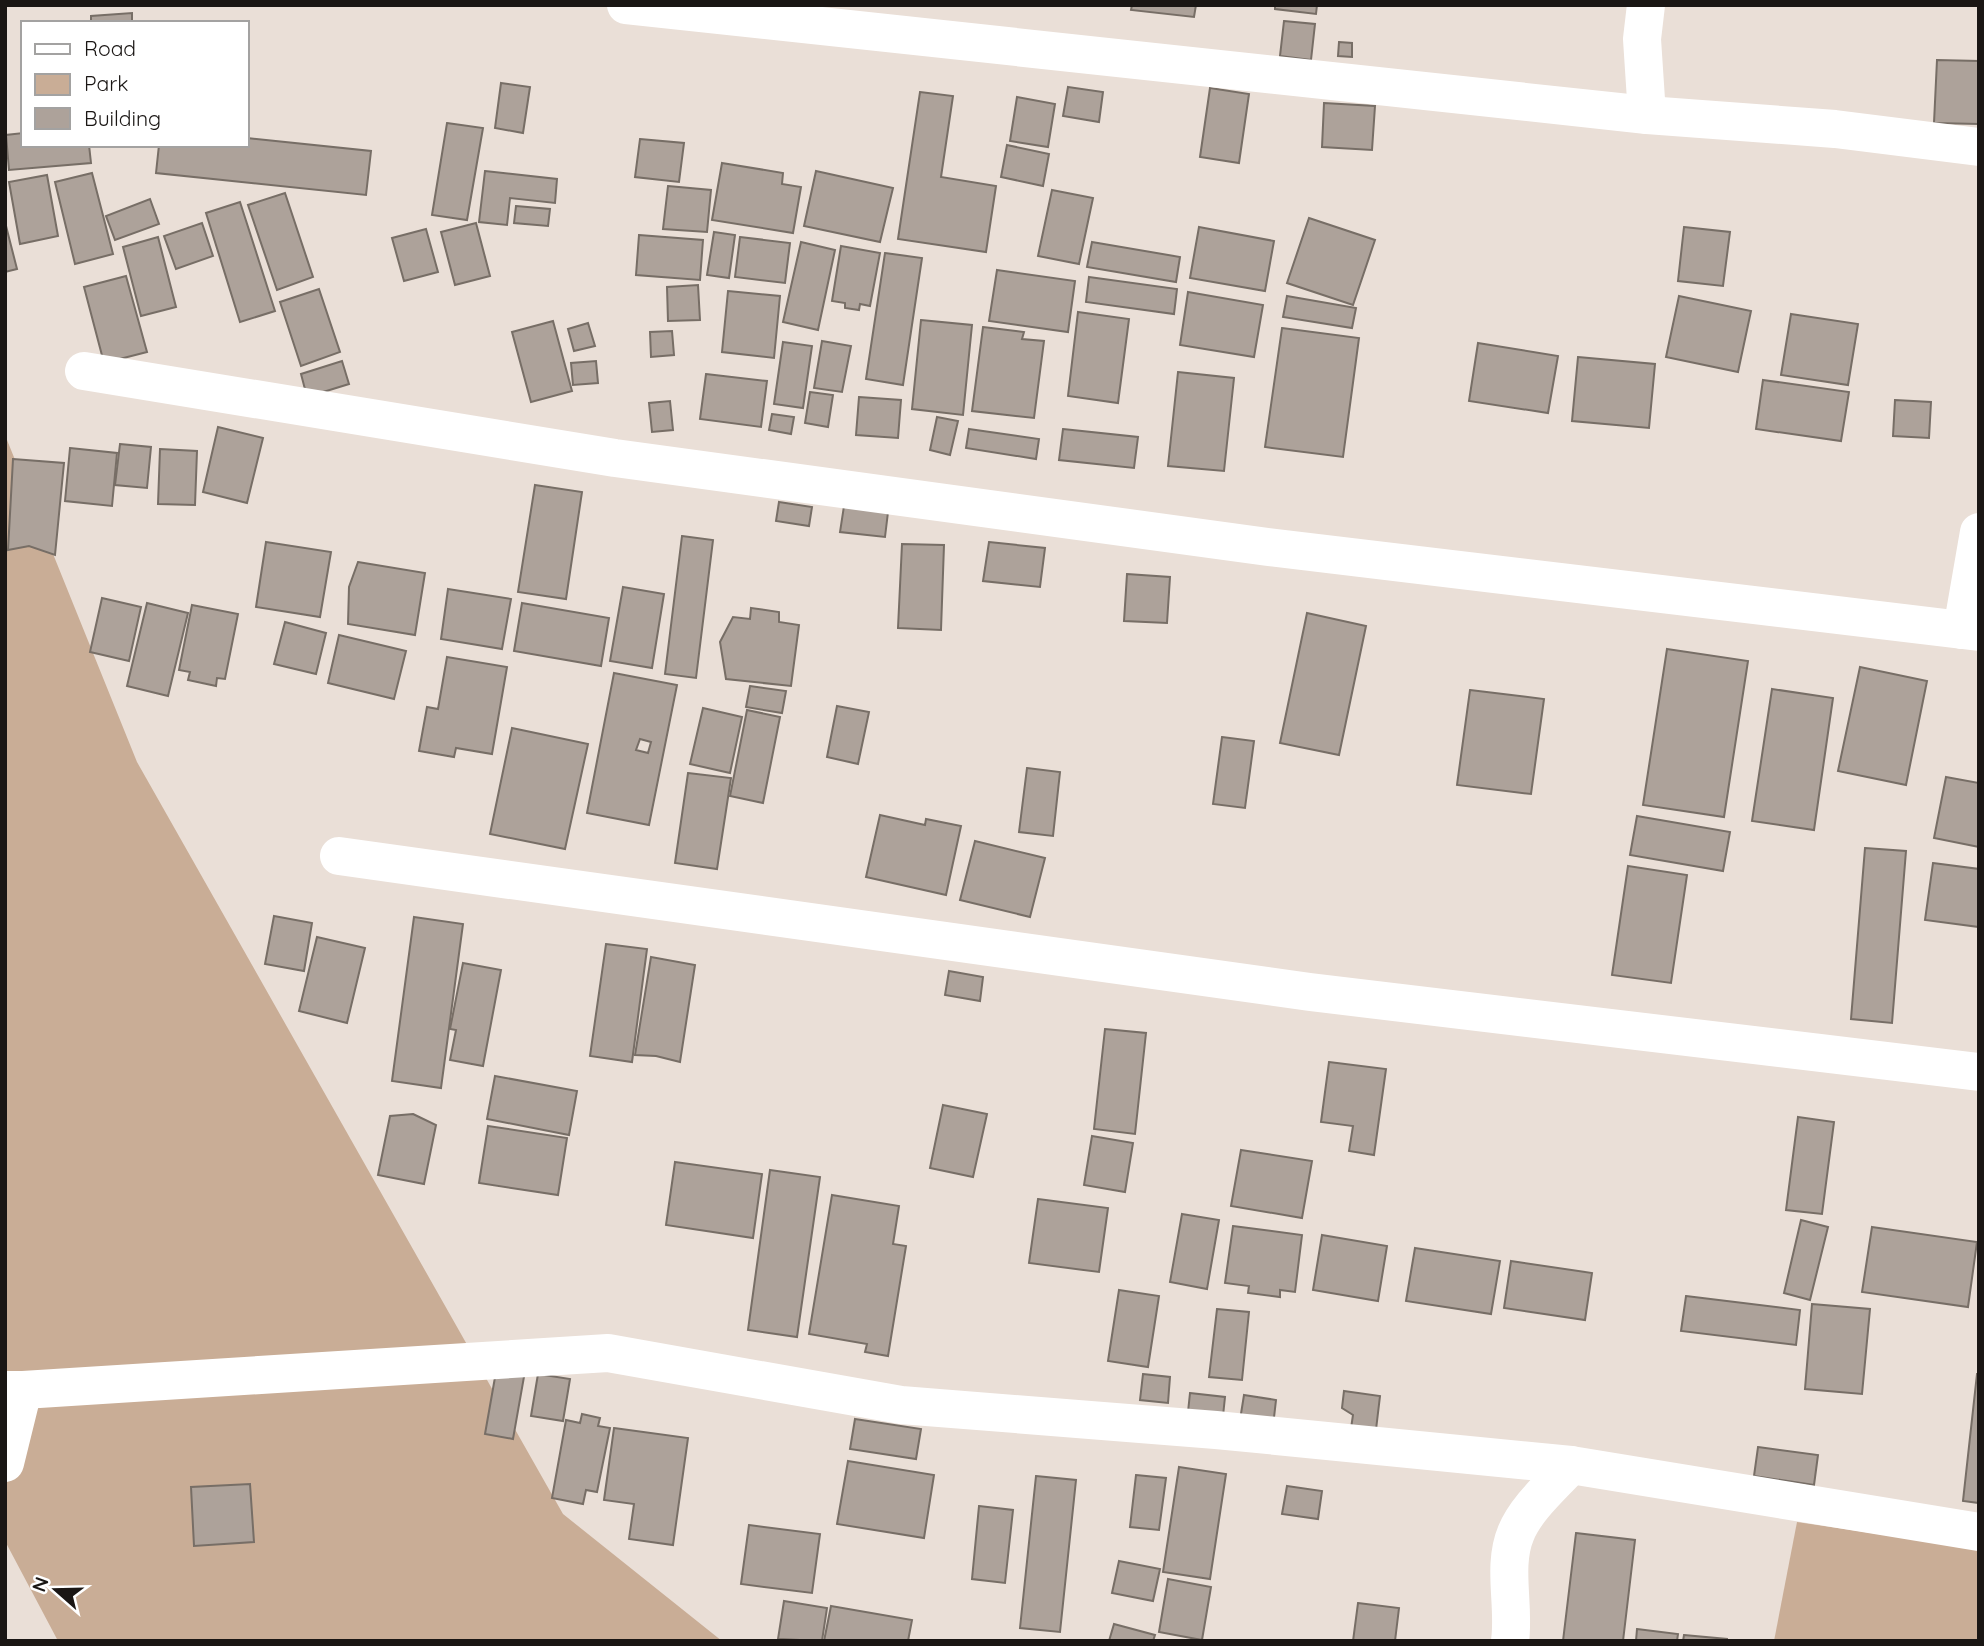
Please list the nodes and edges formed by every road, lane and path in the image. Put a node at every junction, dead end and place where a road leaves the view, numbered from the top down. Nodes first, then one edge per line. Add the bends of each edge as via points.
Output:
1 (626, 5) edge
2 (1646, 5) edge
3 (1647, 114) junction
4 (1979, 147) edge
5 (84, 371) dead end
6 (1979, 532) edge
7 (1970, 631) edge
8 (339, 856) dead end
9 (1979, 1072) edge
10 (14, 1390) edge
11 (5, 1463) edge
12 (1571, 1465) junction
13 (1979, 1532) edge
14 (1510, 1641) edge

1 - 3 street
2 - 3 street via 1642,39
3 - 4 street via 1835,129
5 - 7 street via 629,460 1268,547
6 - 7 street
8 - 9 street via 1310,992
10 - 11 street
10 - 12 street via 608,1353 901,1405
12 - 13 street
12 - 14 street via 1516,1532 1510,1558

